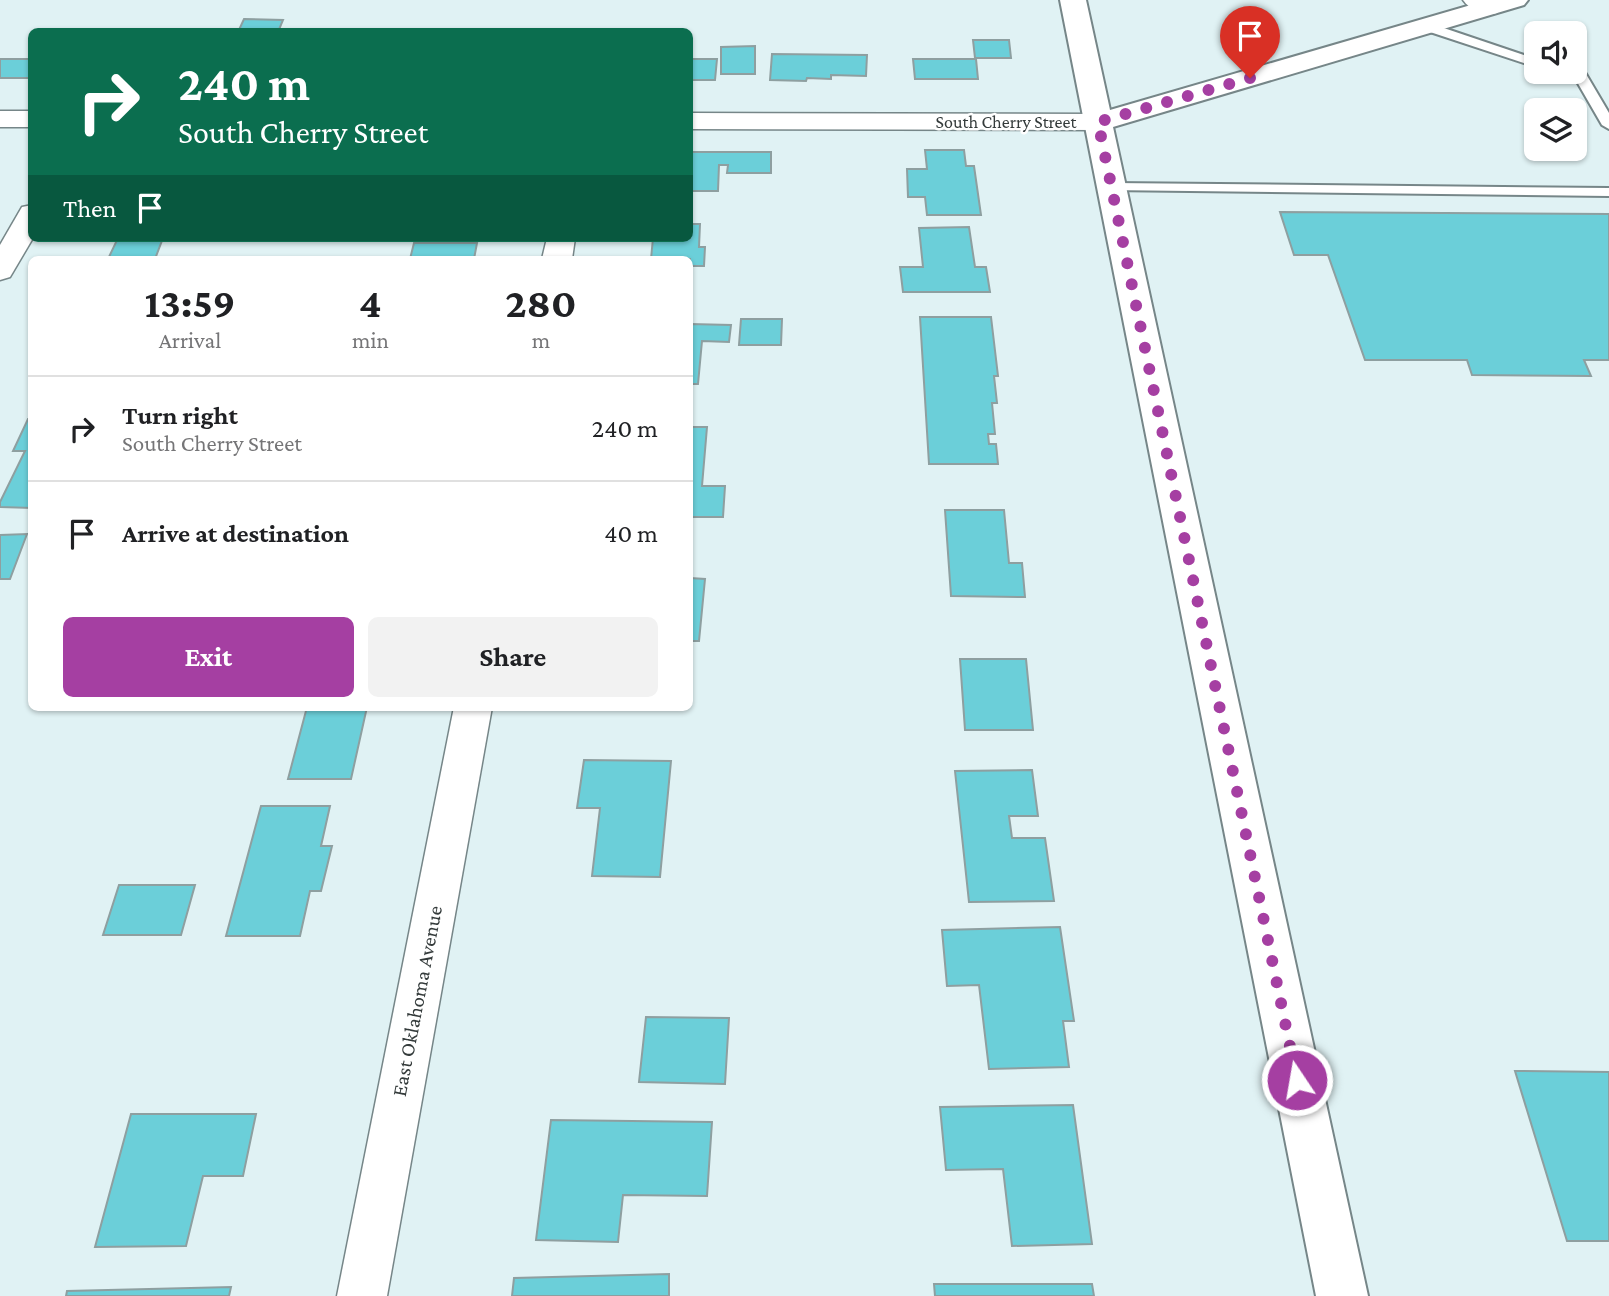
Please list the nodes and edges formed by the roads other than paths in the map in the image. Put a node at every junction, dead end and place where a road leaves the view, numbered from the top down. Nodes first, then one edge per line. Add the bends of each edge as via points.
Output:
1 (1073, 0) edge
2 (1515, 0) edge
3 (1482, 4) edge
4 (1426, 26) junction
5 (1524, 59) edge
6 (1585, 84) edge
7 (0, 119) edge
8 (28, 119) edge
9 (693, 121) edge
10 (1098, 122) junction
11 (1609, 125) edge
12 (1112, 187) junction
13 (1609, 192) edge
14 (28, 220) edge
15 (0, 271) edge
16 (472, 711) edge
17 (362, 1296) edge
18 (1342, 1296) edge

1 - 10 street
2 - 3 street, South Cherry Street
3 - 4 street, South Cherry Street
4 - 5 lane
4 - 10 street, South Cherry Street
6 - 11 lane
7 - 8 street
9 - 10 street, South Cherry Street
10 - 12 street
12 - 13 lane
12 - 18 street
14 - 15 street
16 - 17 street, East Oklahoma Avenue

